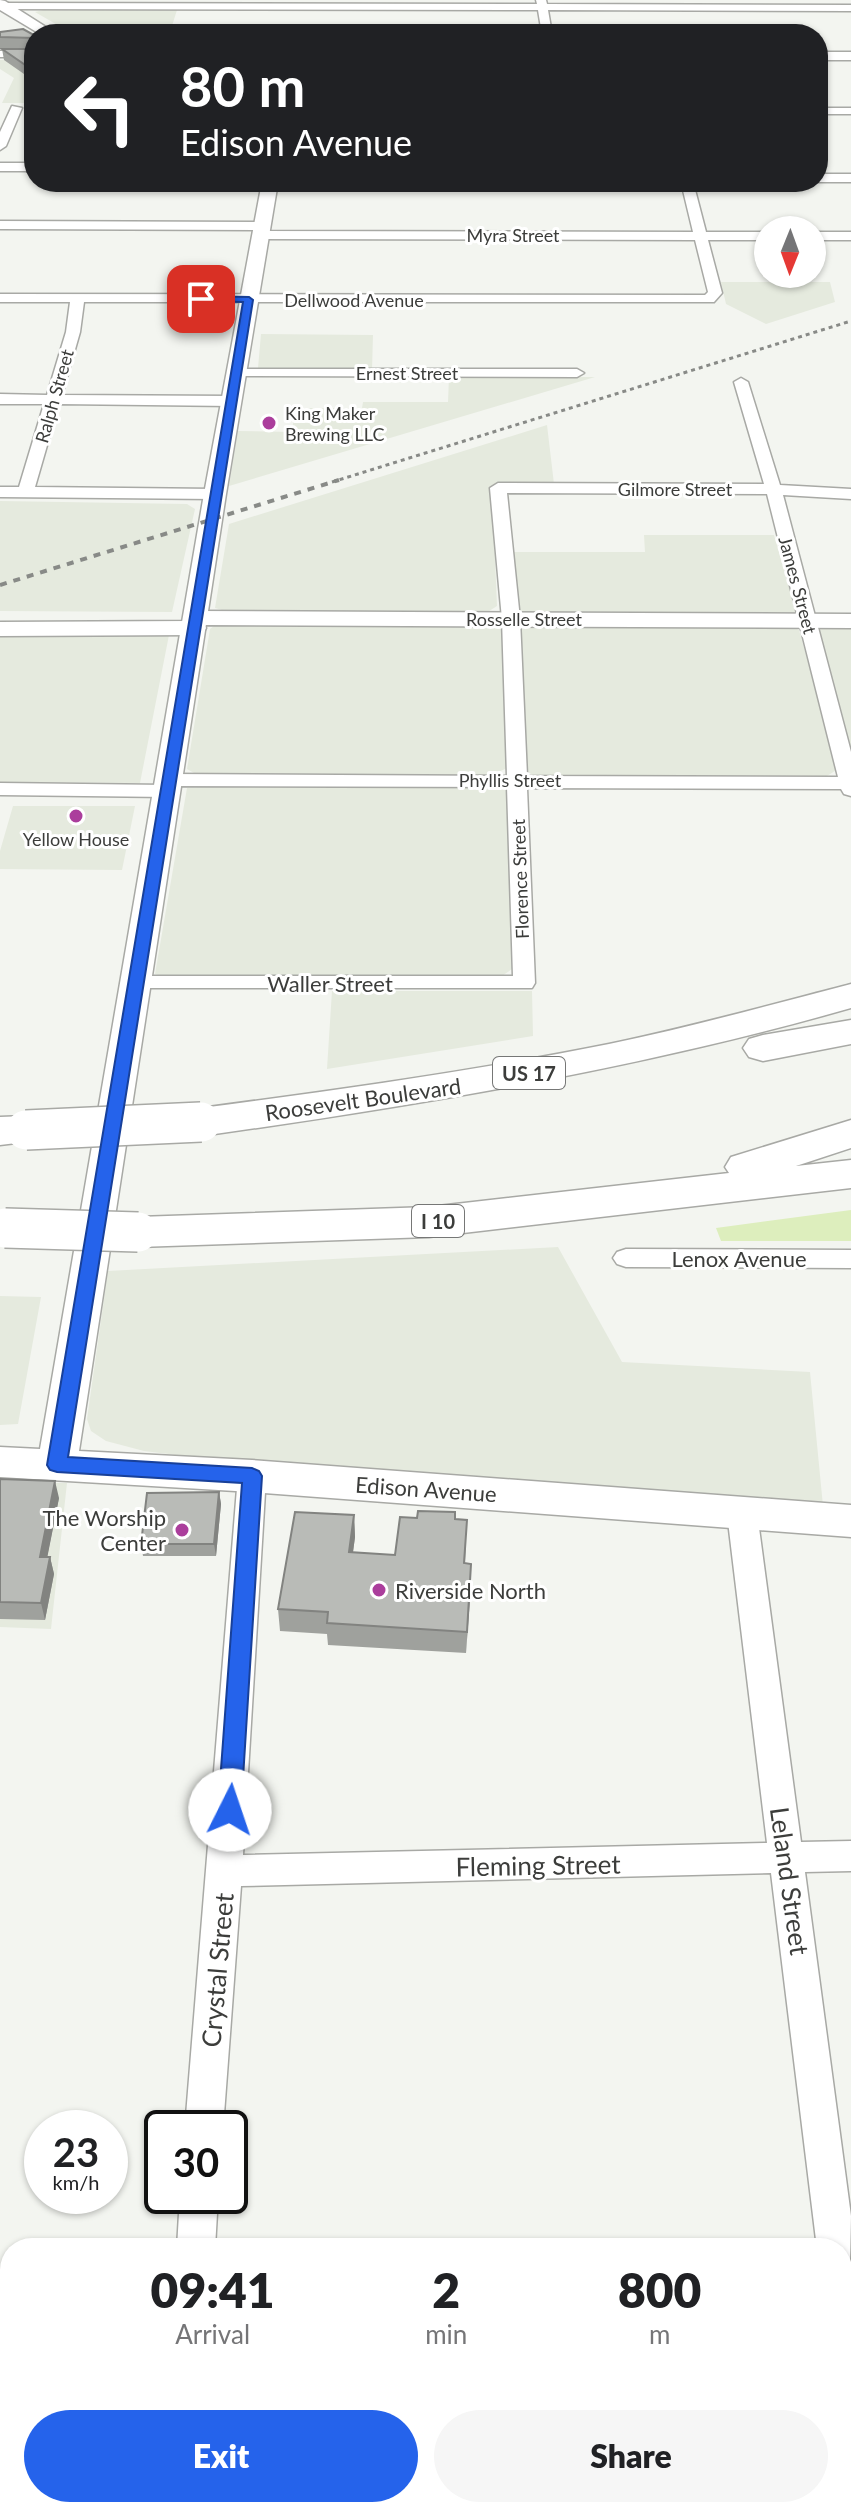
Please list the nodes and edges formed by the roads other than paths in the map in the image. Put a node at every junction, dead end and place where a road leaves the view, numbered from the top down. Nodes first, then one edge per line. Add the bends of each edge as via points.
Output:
1 (165, 3) edge
2 (542, 3) edge
3 (1, 5) edge
4 (851, 8) edge
5 (33, 24) edge
6 (545, 24) edge
7 (0, 54) edge
8 (24, 54) edge
9 (828, 56) edge
10 (851, 56) edge
11 (0, 108) edge
12 (828, 111) edge
13 (851, 111) edge
14 (0, 146) edge
15 (0, 167) edge
16 (24, 167) edge
17 (828, 178) edge
18 (851, 178) edge
19 (268, 192) edge
20 (690, 192) edge
21 (0, 225) edge
22 (260, 230) junction
23 (701, 235) junction
24 (754, 236) edge
25 (826, 236) edge
26 (851, 236) edge
27 (0, 298) edge
28 (78, 298) junction
29 (249, 300) junction
30 (237, 373) junction
31 (577, 373) dead end
32 (741, 382) dead end
33 (0, 399) edge
34 (54, 399) junction
35 (232, 401) junction
36 (498, 488) joint
37 (774, 491) junction
38 (0, 492) edge
39 (26, 492) junction
40 (215, 494) junction
41 (851, 494) edge
42 (511, 619) junction
43 (807, 620) junction
44 (851, 621) edge
45 (196, 623) junction
46 (0, 629) edge
47 (517, 780) junction
48 (850, 785) edge
49 (169, 786) junction
50 (0, 789) edge
51 (135, 983) junction
52 (524, 983) joint
53 (851, 996) edge
54 (851, 1032) edge
55 (201, 1122) junction
56 (13, 1131) edge
57 (851, 1134) edge
58 (851, 1174) edge
59 (613, 1202) junction
60 (3, 1228) edge
61 (626, 1258) dead end
62 (851, 1259) edge
63 (0, 1462) edge
64 (57, 1465) junction
65 (252, 1476) junction
66 (742, 1513) junction
67 (851, 1521) edge
68 (851, 1856) edge
69 (788, 1859) junction
70 (225, 1871) junction
71 (205, 2110) edge
72 (198, 2214) edge
73 (197, 2238) edge
74 (835, 2238) edge

1 - 2 street
1 - 3 street
2 - 4 street
2 - 6 street
3 - 5 main road
7 - 8 street
9 - 10 street
11 - 14 street via 20,108
12 - 13 street
15 - 16 street
17 - 18 street
19 - 22 main road
20 - 23 street
21 - 22 street, Myra Street
22 - 23 street, Myra Street
22 - 29 main road
23 - 24 street, Myra Street
23 - 29 street, Dellwood Avenue via 715,293 709,299
25 - 26 street
27 - 28 street, Dellwood Avenue
28 - 29 street, Dellwood Avenue
28 - 34 street, Ralph Street
29 - 30 main road
30 - 31 street, Ernest Street
30 - 35 main road
32 - 37 street, James Street
33 - 34 street
34 - 35 street
34 - 39 street, Ralph Street
35 - 40 main road
36 - 37 street, Gilmore Street
36 - 42 street, Florence Street
37 - 41 street, Gilmore Street
37 - 43 street, James Street
38 - 39 street
39 - 40 street
40 - 45 main road
42 - 43 street, Rosselle Street
42 - 45 street, Rosselle Street
42 - 47 street, Florence Street
43 - 44 street, Rosselle Street
43 - 48 street, James Street
45 - 46 street, Rosselle Street
45 - 49 main road
47 - 48 street, Phyllis Street
47 - 49 street, Phyllis Street
47 - 52 street, Florence Street
49 - 50 street, Phyllis Street
49 - 51 main road
51 - 52 street, Waller Street
51 - 64 main road
53 - 55 highway, Roosevelt Boulevard / US 17 via 568,1067
54 - 55 highway via 468,1096
55 - 56 highway, bridge
57 - 59 highway
58 - 59 highway, I 10
59 - 60 highway, I 10, bridge via 401,1224 138,1232
61 - 62 street, Lenox Avenue
63 - 64 main road, Edison Avenue
64 - 65 main road, Edison Avenue
65 - 66 main road, Edison Avenue
65 - 70 street, Crystal Street
66 - 67 main road, Edison Avenue
66 - 69 street, Leland Street
68 - 69 street, Fleming Street
69 - 70 street, Fleming Street
69 - 74 street, Leland Street
70 - 71 street, Crystal Street
72 - 73 street

